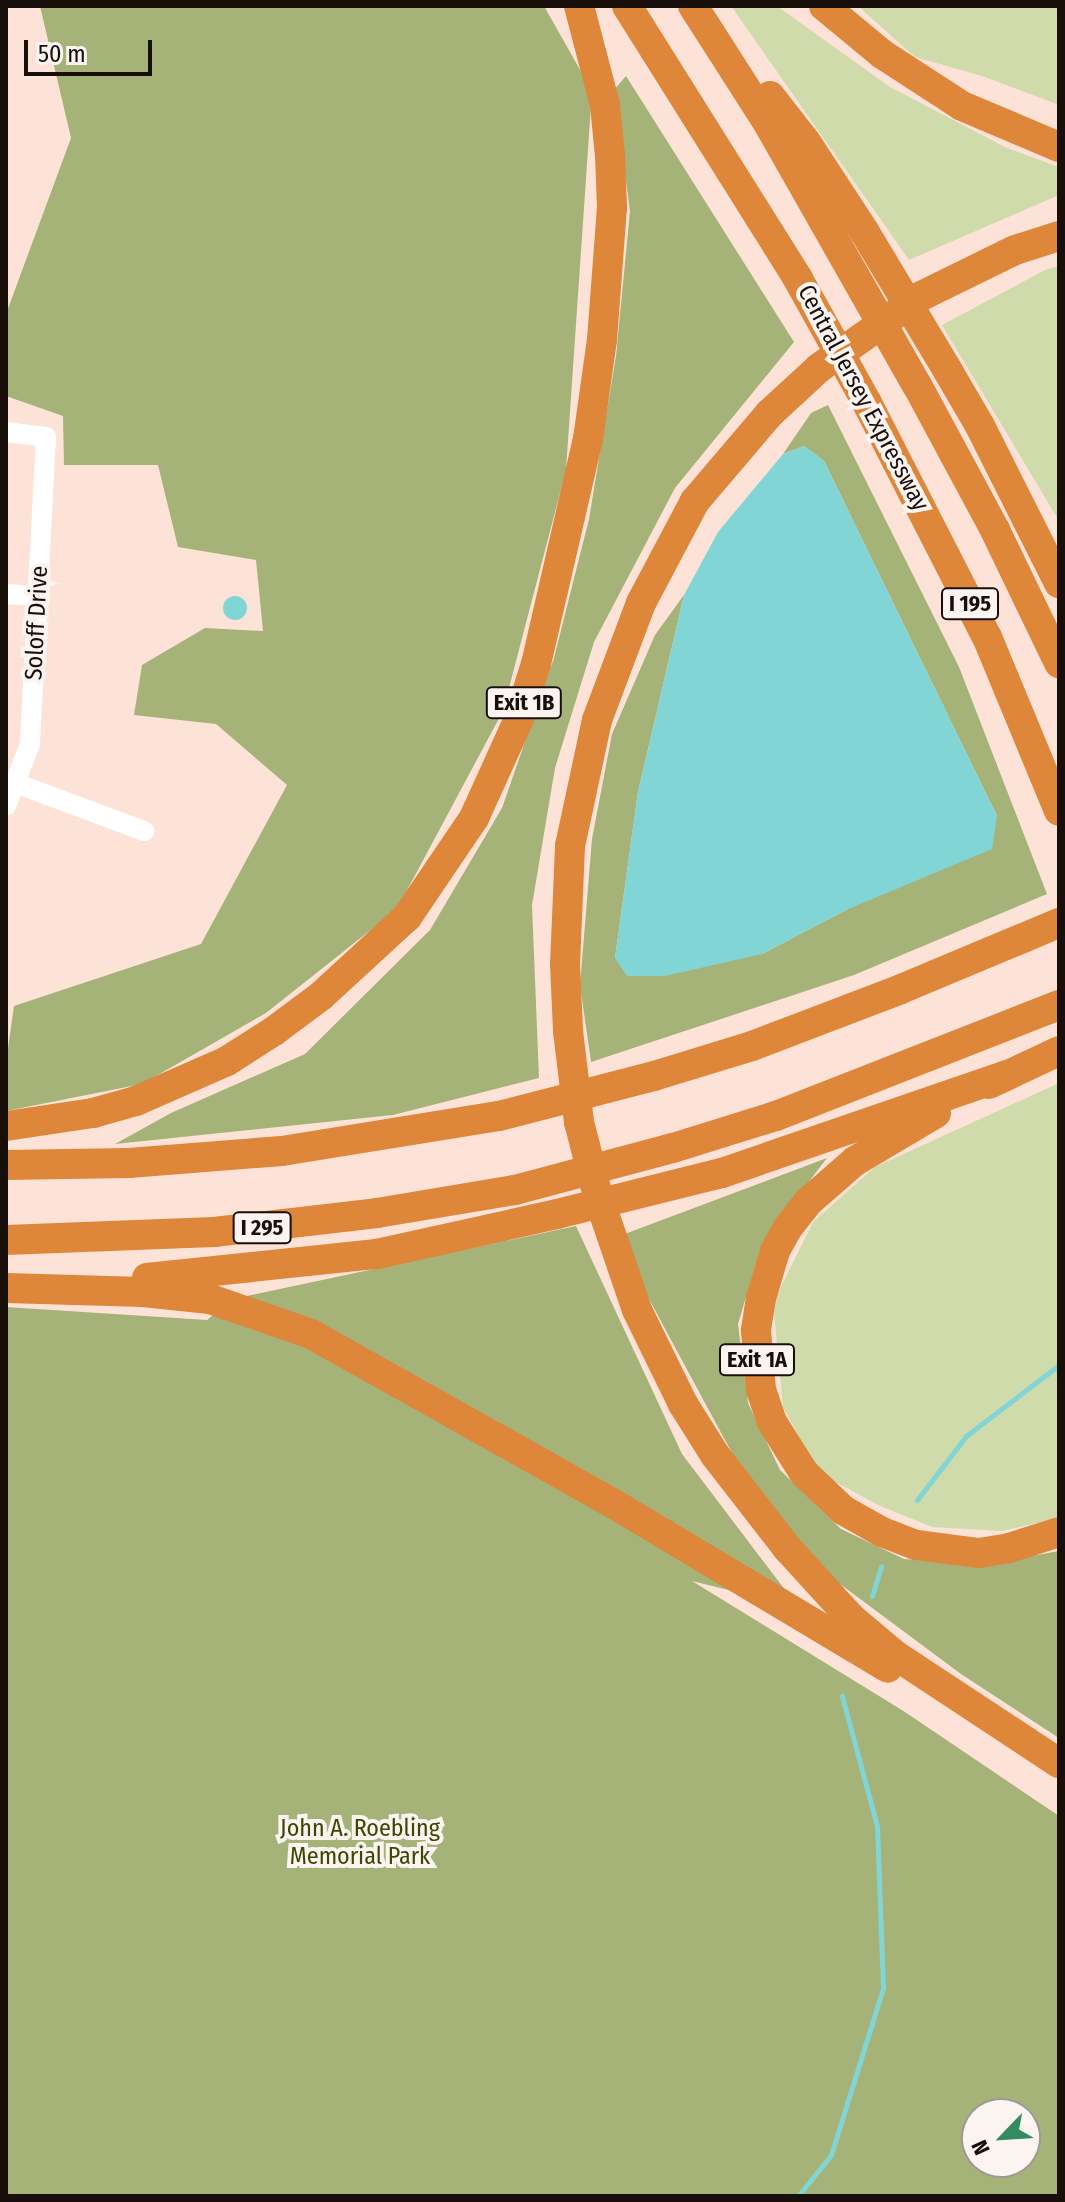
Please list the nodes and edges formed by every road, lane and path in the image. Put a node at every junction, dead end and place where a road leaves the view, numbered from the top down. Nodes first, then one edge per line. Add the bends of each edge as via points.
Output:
1 (579, 6) edge
2 (627, 6) edge
3 (693, 6) edge
4 (700, 6) edge
5 (824, 6) edge
6 (1059, 147) edge
7 (1059, 236) edge
8 (6, 432) edge
9 (1059, 583) edge
10 (6, 594) edge
11 (38, 596) junction
12 (1059, 663) edge
13 (15, 783) junction
14 (6, 806) edge
15 (1059, 811) edge
16 (144, 831) dead end
17 (1059, 923) edge
18 (1055, 1006) edge
19 (1057, 1052) edge
20 (1006, 1075) junction
21 (6, 1126) edge
22 (6, 1165) edge
23 (6, 1240) edge
24 (14, 1288) edge
25 (1059, 1532) edge
26 (1059, 1763) edge

1 - 21 highway, Exit 1B via 605,105 610,156 612,207 602,340 588,439 536,664 496,776 450,859 407,917 332,987 274,1031 227,1061 136,1101
2 - 15 highway, Central Jersey Expressway / I 195 via 798,279 867,403 987,637
3 - 12 highway, Central Jersey Expressway / I 195 via 769,125 917,385
4 - 9 highway via 806,142 864,231 948,371
5 - 6 highway via 882,54 962,106
7 - 26 highway via 1015,250 921,296 819,368 770,413 695,501 641,603 597,720 570,846 565,938 568,1031 587,1152 632,1296 683,1404 750,1504 832,1600 895,1655
8 - 11 street, Soloff Drive via 46,437
10 - 11 street
11 - 13 street, Soloff Drive via 30,744
13 - 14 street, Soloff Drive
13 - 16 street
17 - 22 highway via 827,1019 654,1076 499,1116 282,1151 129,1163
18 - 23 highway, I 295 via 853,1089 673,1148 515,1190 268,1227
19 - 20 highway
20 - 24 highway via 772,1157 429,1244 320,1262
20 - 25 highway, Exit 1A via 889,1139 808,1202 787,1229 765,1280 757,1361 772,1422 787,1448 804,1473 858,1520 916,1545 963,1552 1009,1548
24 - 26 highway via 210,1299 311,1334

